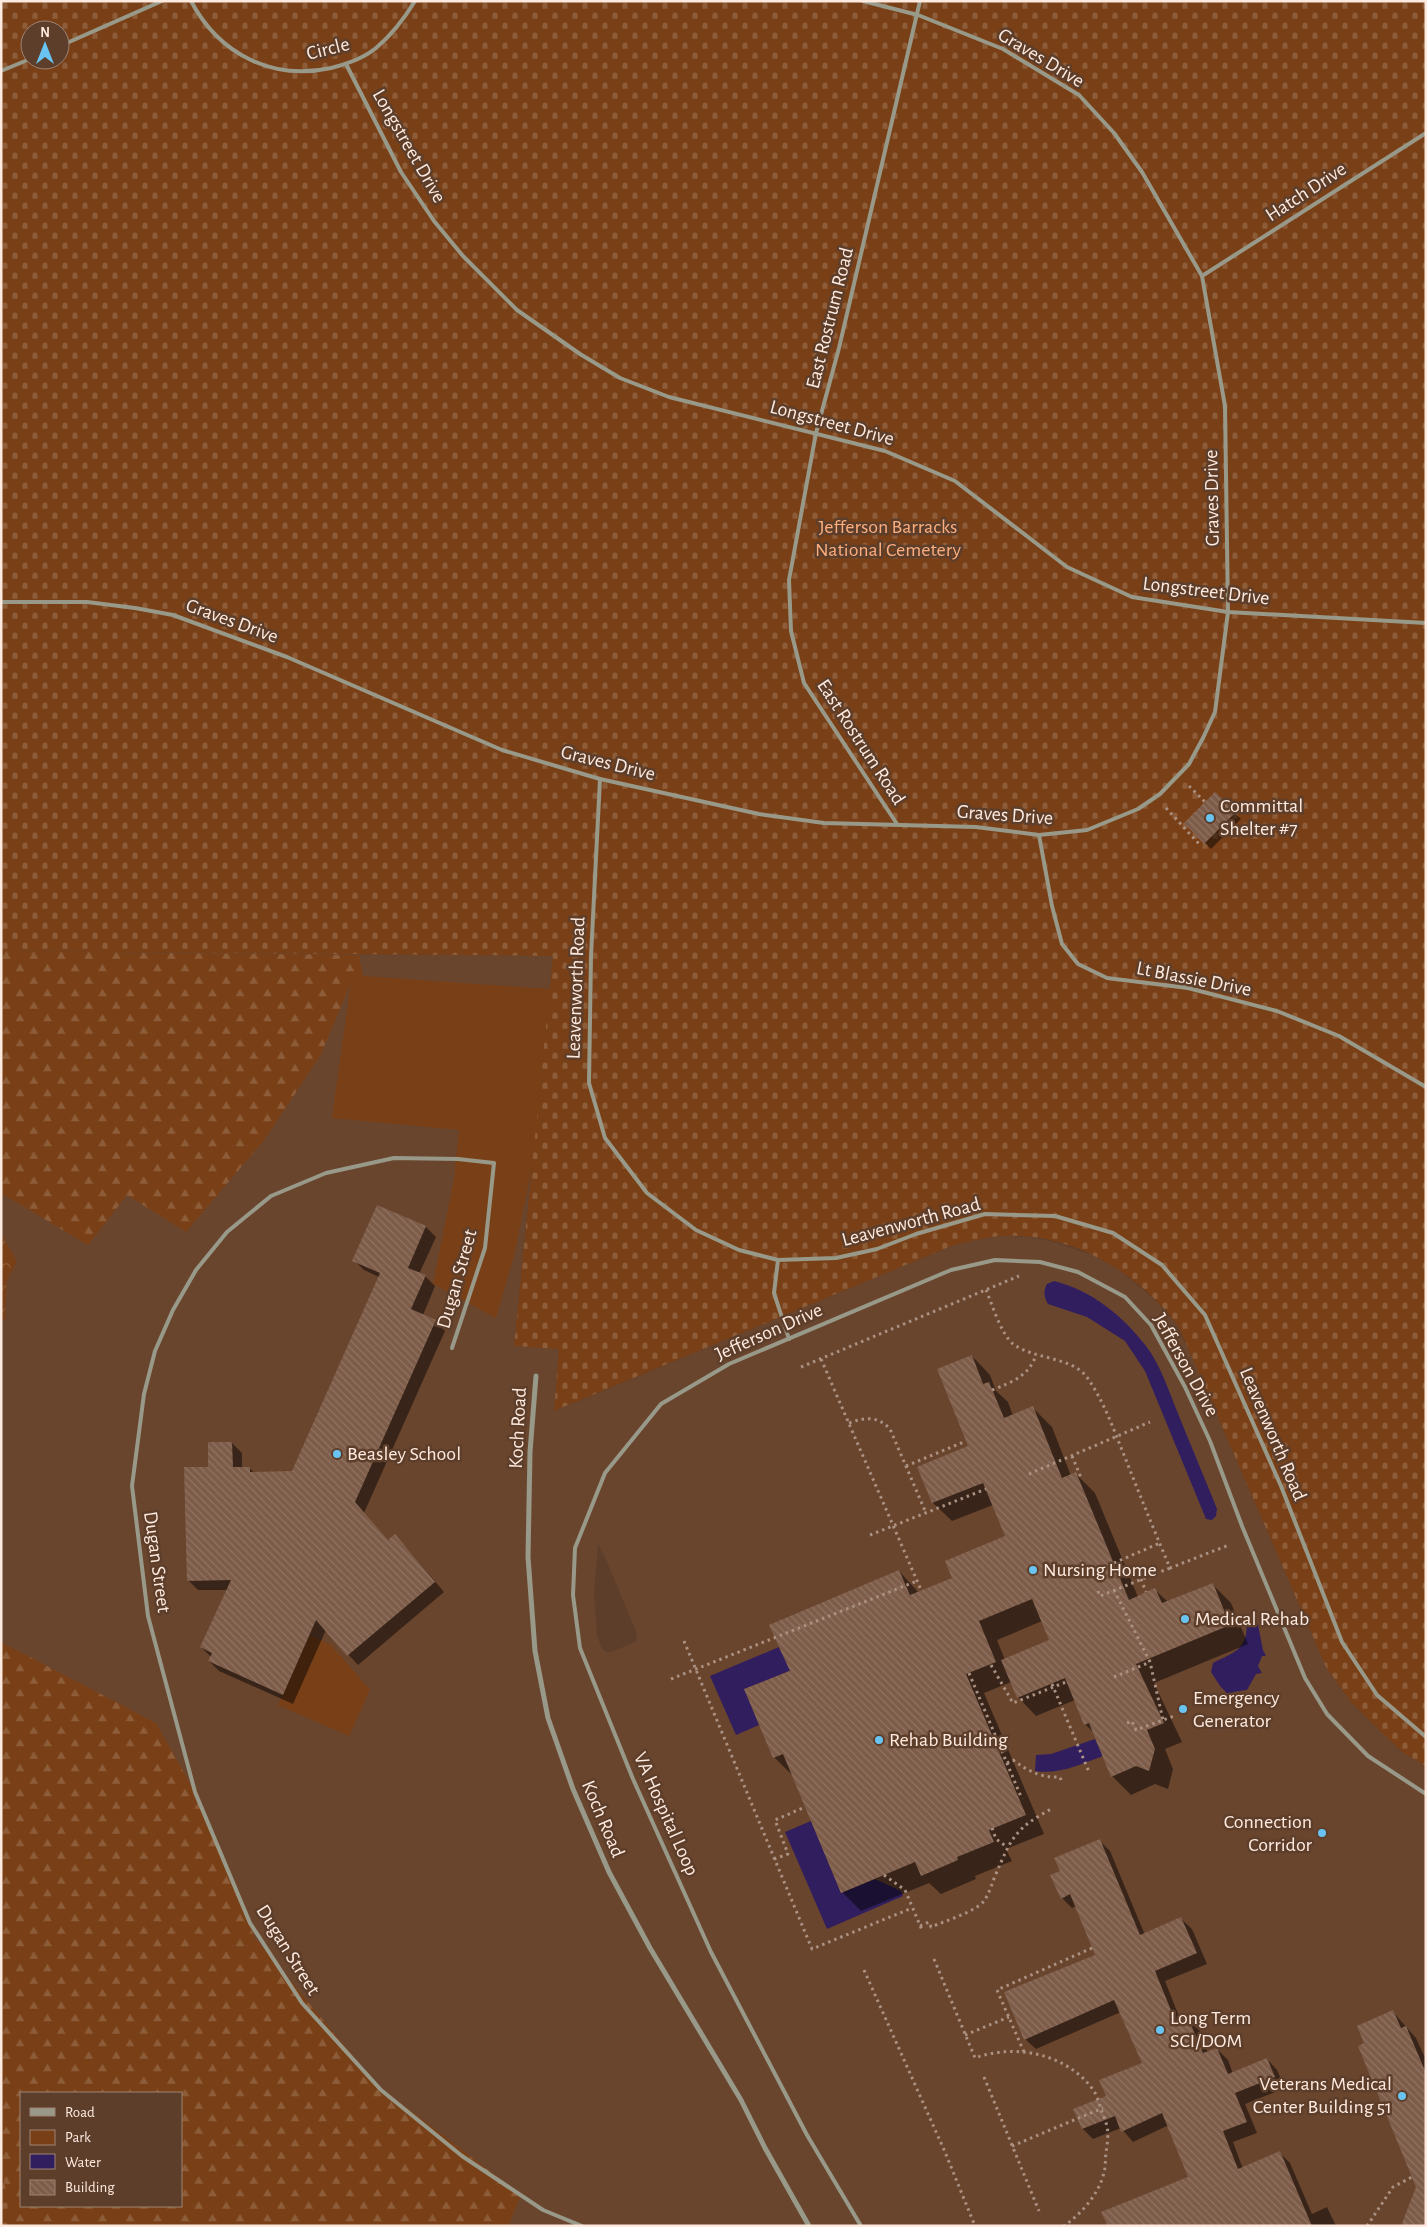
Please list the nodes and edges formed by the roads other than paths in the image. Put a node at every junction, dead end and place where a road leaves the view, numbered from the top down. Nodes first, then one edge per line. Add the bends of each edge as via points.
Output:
1 (162, 1) edge
2 (191, 1) edge
3 (415, 1) edge
4 (863, 1) edge
5 (920, 1) edge
6 (918, 15) junction
7 (70, 42) edge
8 (20, 63) edge
9 (346, 64) junction
10 (1, 71) edge
11 (1426, 133) edge
12 (1202, 276) junction
13 (816, 433) junction
14 (1, 602) edge
15 (1228, 612) junction
16 (1426, 623) edge
17 (600, 778) junction
18 (897, 824) junction
19 (1040, 835) junction
20 (1426, 1088) edge
21 (778, 1260) junction
22 (789, 1339) junction
23 (452, 1348) dead end
24 (536, 1376) dead end
25 (661, 1404) joint
26 (1426, 1737) edge
27 (1426, 1794) edge
28 (582, 2226) edge
29 (809, 2226) edge
30 (861, 2226) edge

1 - 7 lane
2 - 9 lane, Circle via 201,20 223,43 251,61 282,70 314,72
3 - 9 lane, Circle via 399,27 381,44
4 - 6 lane, Graves Drive
5 - 6 lane, East Rostrum Road
6 - 12 lane, Graves Drive via 1003,49 1079,95 1114,133 1142,172
6 - 13 lane, East Rostrum Road
8 - 10 lane
9 - 13 lane, Longstreet Drive via 401,172 434,221 463,256 517,310 620,378 669,396
11 - 12 lane, Hatch Drive
12 - 15 lane, Graves Drive via 1225,406
13 - 15 lane, Longstreet Drive via 885,452 955,481 1067,567 1132,597
13 - 18 lane, East Rostrum Road via 790,580 791,631 804,683
14 - 17 lane, Graves Drive via 87,602 173,615 287,657 502,750
15 - 16 lane, Longstreet Drive
15 - 19 lane, Graves Drive via 1215,712 1189,764 1160,794 1138,809 1087,830
17 - 18 lane, Graves Drive via 759,814 824,823
17 - 21 lane, Leavenworth Road via 591,956 589,1083 605,1138 648,1193 696,1230 739,1250
18 - 19 lane, Graves Drive via 976,827
19 - 20 lane, Lt Blassie Drive via 1062,944 1078,964 1106,978 1188,988 1277,1011 1339,1036
21 - 22 lane via 774,1293
21 - 26 lane, Leavenworth Road via 836,1258 869,1251 985,1214 1055,1216 1113,1233 1162,1265 1205,1315 1281,1486 1342,1642 1378,1695
22 - 25 lane, Jefferson Drive via 729,1364
22 - 27 lane, Jefferson Drive via 951,1270 995,1260 1040,1262 1078,1272 1125,1297 1151,1325 1198,1414 1305,1678 1327,1714 1368,1756
23 - 28 lane, Dugan Street via 486,1248 494,1163 394,1158 326,1173 271,1196 227,1232 196,1270 173,1310 155,1351 144,1394 132,1486 148,1616 196,1792 250,1923 302,2003 381,2090 462,2156 543,2210
24 - 29 street, Koch Road via 530,1452 528,1557 535,1651 548,1718 572,1789 609,1872 650,1948 741,2100
25 - 30 lane, VA Hospital Loop via 605,1473 575,1548 572,1595 580,1648 632,1779 711,1952 807,2135

